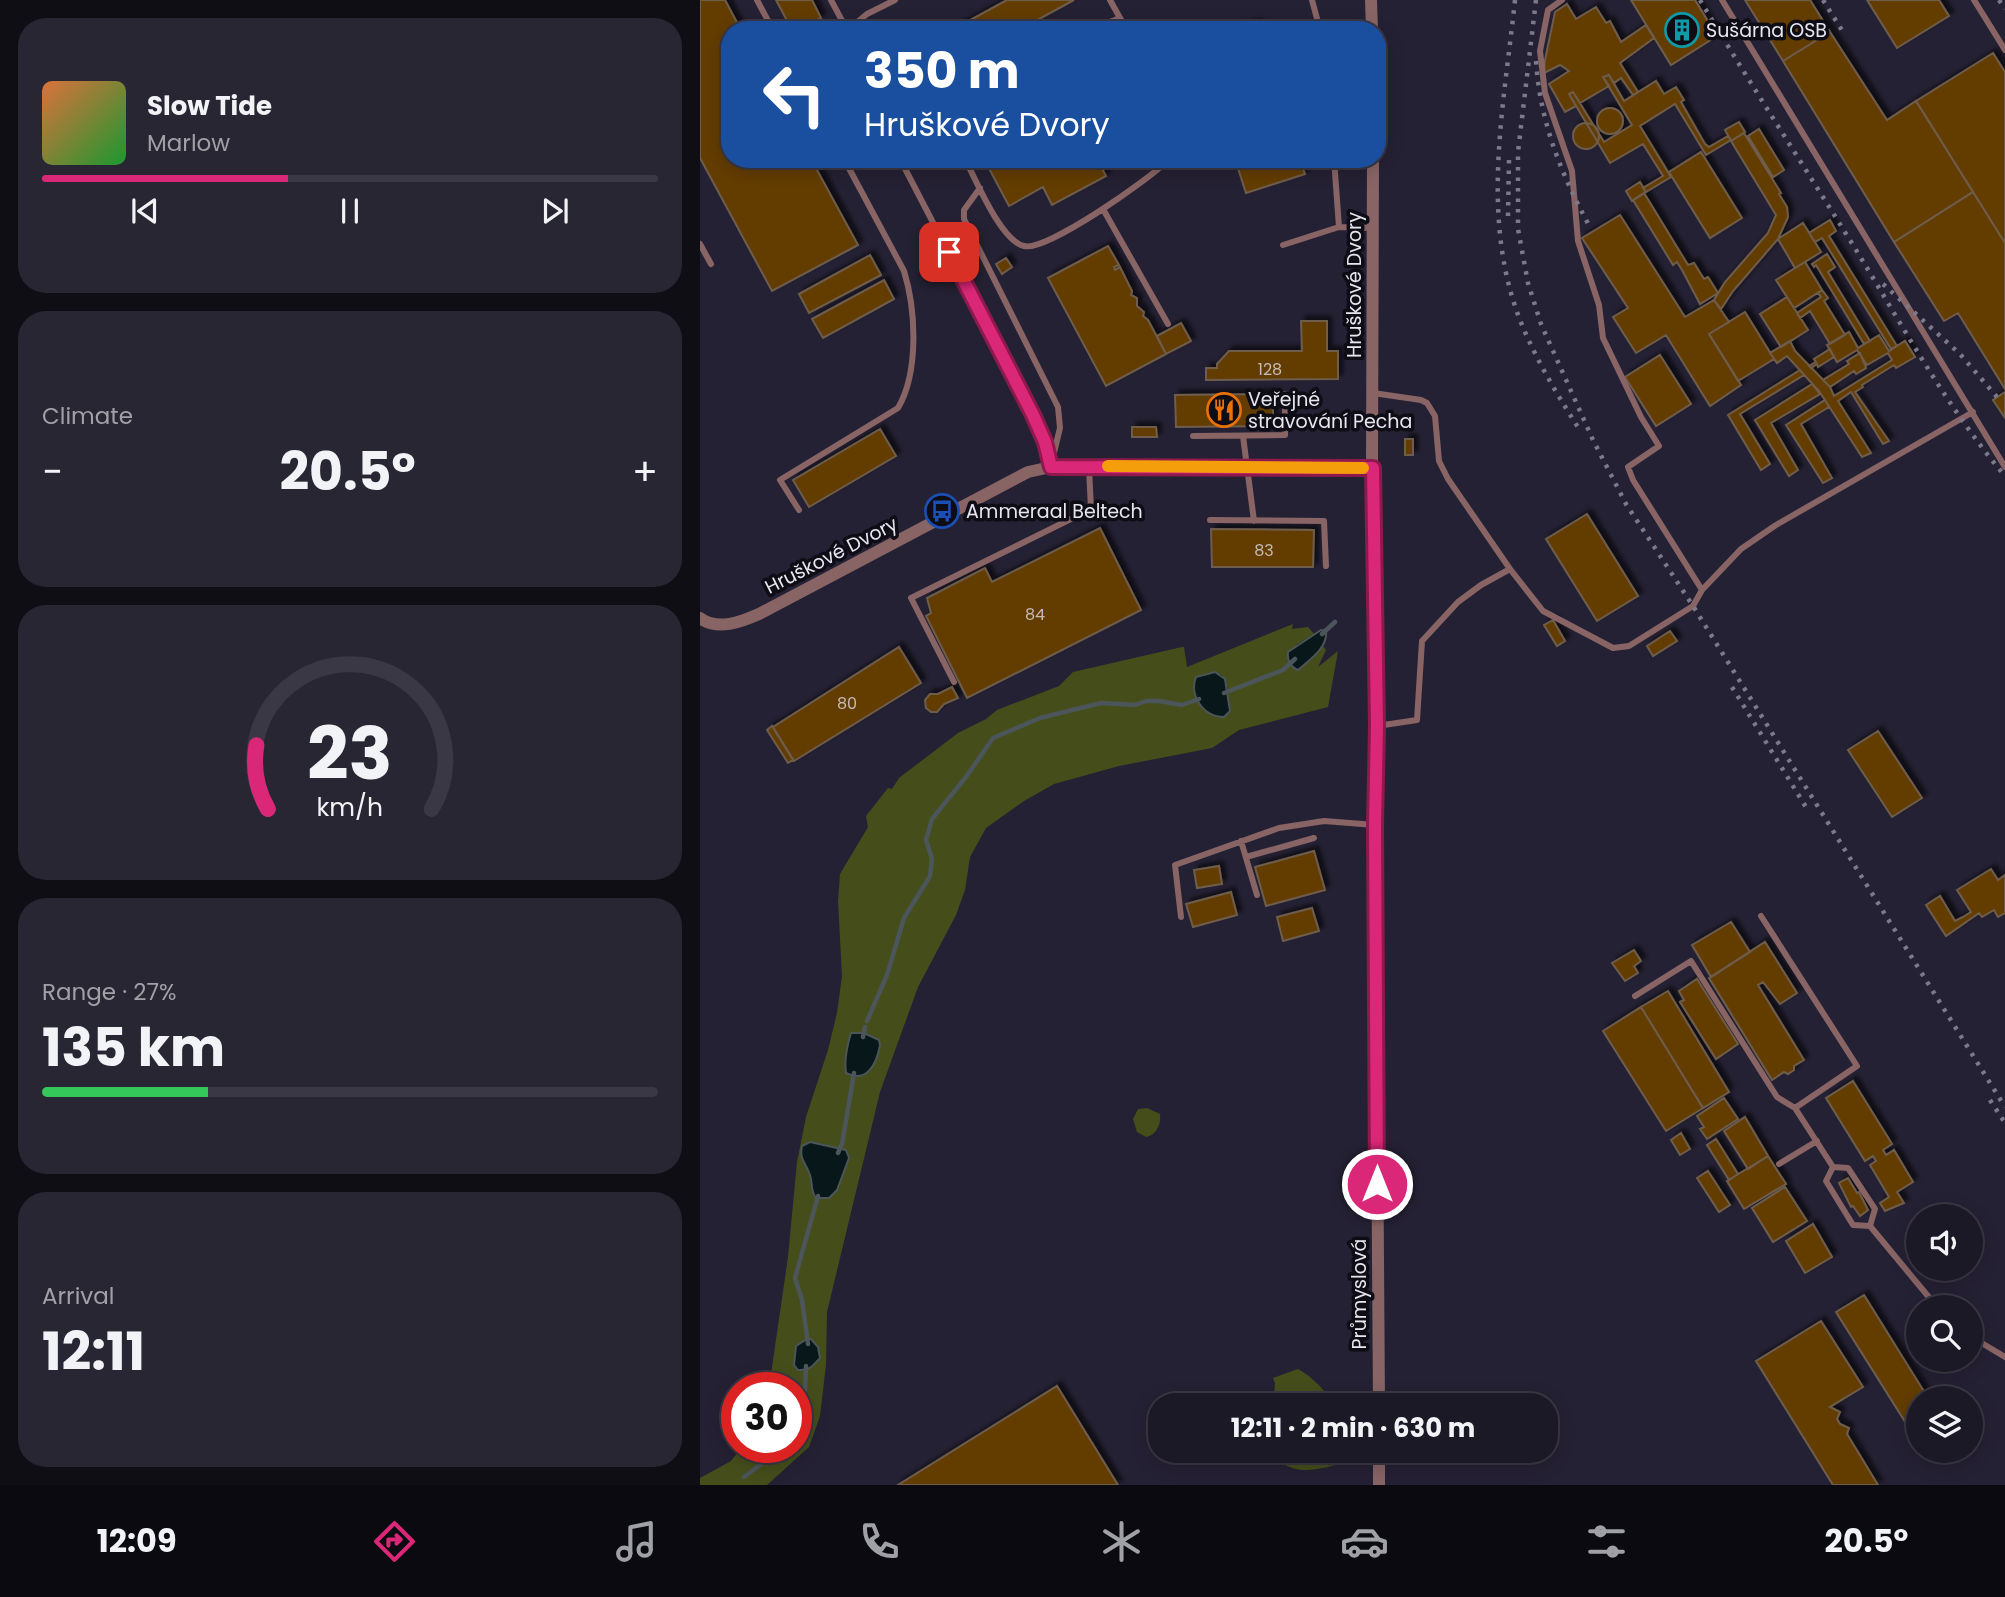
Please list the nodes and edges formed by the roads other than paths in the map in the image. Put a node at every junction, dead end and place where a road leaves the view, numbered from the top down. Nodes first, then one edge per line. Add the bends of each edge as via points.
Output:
1 (757, 0) edge
2 (831, 0) edge
3 (895, 0) edge
4 (1111, 0) edge
5 (1312, 0) edge
6 (1371, 0) edge
7 (1562, 0) edge
8 (1722, 0) edge
9 (1974, 0) edge
10 (1120, 18) junction
11 (769, 21) edge
12 (842, 21) edge
13 (858, 21) edge
14 (1112, 21) edge
15 (1122, 21) edge
16 (1318, 21) edge
17 (1372, 21) edge
18 (2005, 50) edge
19 (849, 168) edge
20 (905, 168) edge
21 (970, 168) edge
22 (1161, 168) edge
23 (1335, 168) edge
24 (1373, 168) edge
25 (980, 188) junction
26 (1103, 208) junction
27 (1339, 227) junction
28 (1374, 228) junction
29 (700, 244) edge
30 (1283, 245) dead end
31 (711, 264) dead end
32 (1168, 324) dead end
33 (1373, 393) junction
34 (1284, 394) dead end
35 (1972, 412) junction
36 (1193, 436) dead end
37 (1243, 436) junction
38 (1088, 466) junction
39 (1051, 467) junction
40 (2005, 467) edge
41 (1248, 468) junction
42 (1373, 468) junction
43 (799, 510) dead end
44 (1210, 520) dead end
45 (1254, 521) junction
46 (1326, 566) dead end
47 (1510, 569) junction
48 (1702, 590) junction
49 (700, 618) edge
50 (954, 682) dead end
51 (1377, 726) junction
52 (1375, 825) junction
53 (1314, 838) dead end
54 (1241, 841) junction
55 (1246, 857) junction
56 (1258, 895) dead end
57 (1761, 916) dead end
58 (1181, 917) dead end
59 (1635, 996) dead end
60 (1795, 1108) junction
61 (1817, 1141) junction
62 (1779, 1164) dead end
63 (1833, 1167) junction
64 (1870, 1226) junction
65 (1927, 1295) edge
66 (1983, 1344) edge
67 (2005, 1357) edge
68 (1379, 1393) edge
69 (1379, 1463) edge
70 (1379, 1485) edge

1 - 11 lane
2 - 12 lane
3 - 13 lane
4 - 10 lane
5 - 16 lane
6 - 17 street
7 - 48 lane via 1548,10 1539,51 1545,93 1572,171 1578,241 1599,305 1603,338 1658,446 1628,467
8 - 35 lane
9 - 18 lane
10 - 14 lane
10 - 15 lane
19 - 43 lane via 904,271 912,369 898,408 780,480
20 - 39 lane via 1033,415
21 - 25 lane
22 - 26 lane
23 - 27 lane
24 - 28 street, Hruškové Dvory
25 - 26 lane via 995,217 1012,239 1025,247 1042,244
25 - 39 lane via 964,209 964,219 1058,407 1060,428
26 - 32 lane
27 - 28 lane
27 - 30 lane
28 - 33 street, Hruškové Dvory
29 - 31 lane
33 - 42 street, Hruškové Dvory
33 - 47 lane via 1427,403 1447,479
34 - 37 lane via 1285,435
35 - 40 lane
35 - 48 lane via 1776,525 1741,549
36 - 37 lane
37 - 41 lane
38 - 39 street, Hruškové Dvory
38 - 41 street, Hruškové Dvory
38 - 50 lane via 1091,509 911,598
39 - 49 street, Hruškové Dvory via 1028,472 747,620 719,624
41 - 42 street, Hruškové Dvory
41 - 45 lane
42 - 51 street, Průmyslová
44 - 45 lane
45 - 46 lane via 1324,521
47 - 48 lane via 1543,611 1613,648 1629,646 1693,606
47 - 51 lane via 1481,584 1422,641 1417,720
51 - 52 street, Průmyslová
52 - 54 lane via 1324,821 1279,828
52 - 68 street, Průmyslová
53 - 55 lane
54 - 55 lane
54 - 58 lane via 1175,865
55 - 56 lane
57 - 60 lane via 1857,1066
59 - 60 lane via 1691,961 1777,1097
60 - 61 lane
61 - 62 lane
61 - 63 lane
63 - 64 lane via 1848,1168 1875,1209
63 - 64 lane via 1826,1181 1853,1225
64 - 65 lane
66 - 67 lane
69 - 70 street

